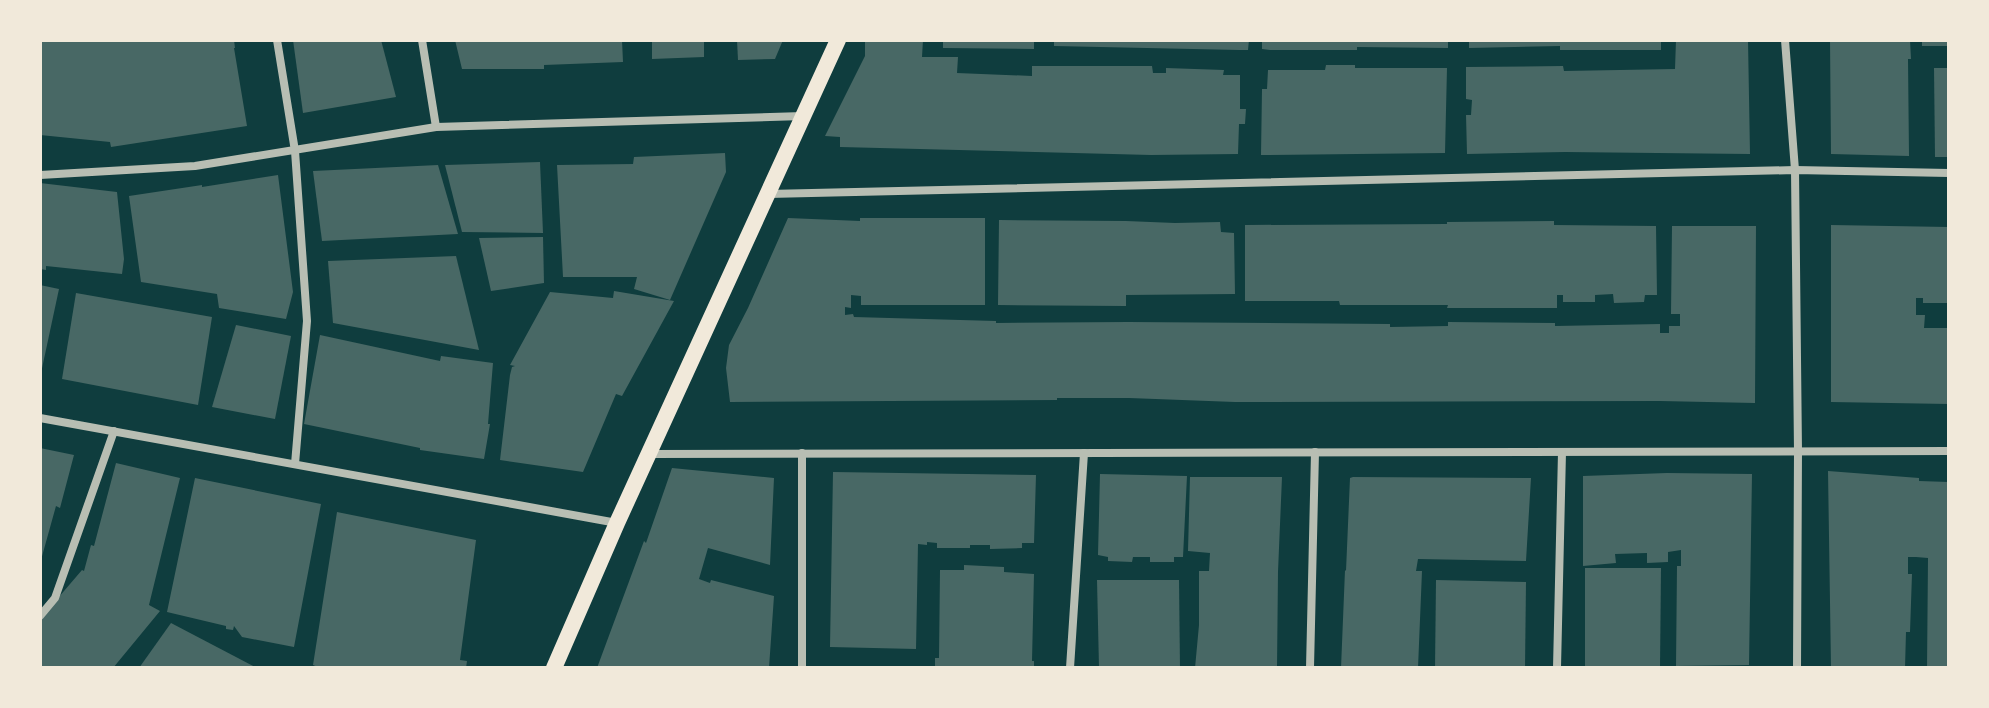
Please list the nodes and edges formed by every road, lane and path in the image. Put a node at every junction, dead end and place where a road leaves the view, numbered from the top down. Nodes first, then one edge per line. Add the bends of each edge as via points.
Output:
1 (277, 40) edge
2 (422, 40) edge
3 (838, 40) edge
4 (1785, 40) edge
5 (804, 116) junction
6 (436, 127) junction
7 (295, 151) junction
8 (1795, 170) junction
9 (1949, 173) edge
10 (40, 175) edge
11 (768, 194) junction
12 (40, 418) edge
13 (114, 431) junction
14 (1798, 451) junction
15 (1949, 451) edge
16 (1315, 452) junction
17 (1562, 452) junction
18 (802, 453) junction
19 (1084, 453) junction
20 (649, 454) junction
21 (295, 464) junction
22 (617, 523) junction
23 (40, 616) edge
24 (554, 668) edge
25 (802, 668) edge
26 (1070, 668) edge
27 (1310, 668) edge
28 (1557, 668) edge
29 (1797, 668) edge

1 - 7 street
2 - 6 street
3 - 5 main road
4 - 8 street
5 - 6 street
5 - 11 main road
6 - 7 street
7 - 10 street via 195,166
7 - 21 street via 307,321
8 - 9 street
8 - 11 street
8 - 14 street
11 - 20 main road
12 - 13 street
13 - 21 street
13 - 23 street via 55,598
14 - 15 street
14 - 17 street
14 - 29 street
16 - 17 street
16 - 19 street
16 - 27 street
17 - 28 street
18 - 19 street
18 - 20 street
18 - 25 street
19 - 26 street
20 - 22 main road
21 - 22 street
22 - 24 main road

